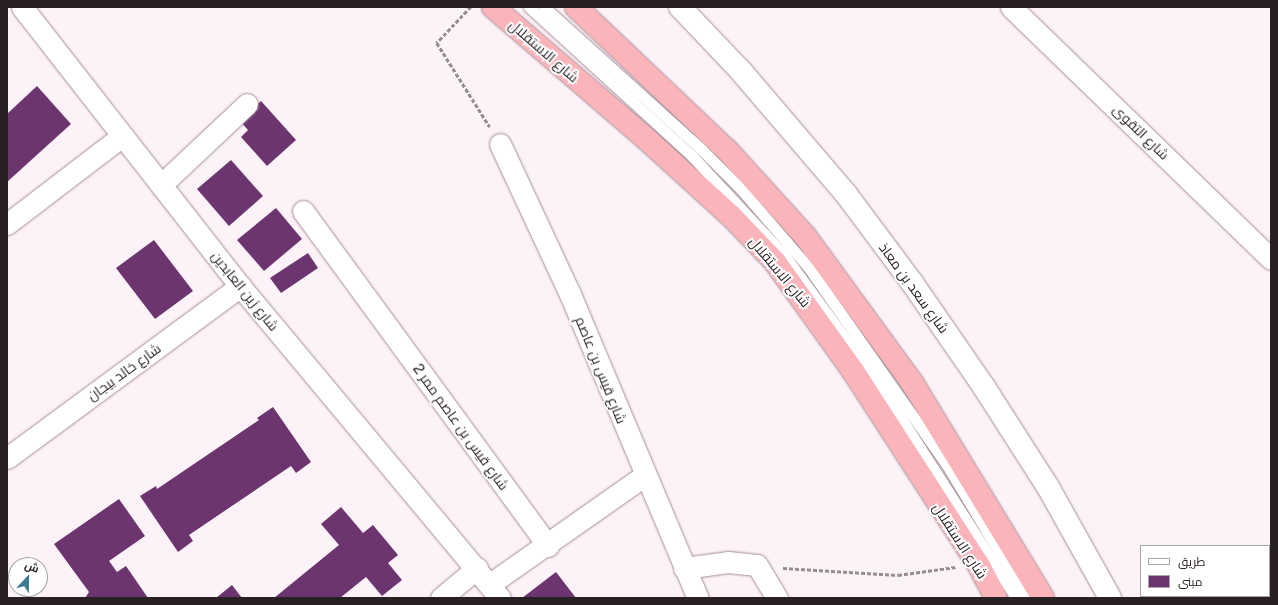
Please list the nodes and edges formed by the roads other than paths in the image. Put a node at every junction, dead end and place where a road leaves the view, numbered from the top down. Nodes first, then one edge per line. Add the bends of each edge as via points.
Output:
1 (22, 7) edge
2 (493, 7) edge
3 (529, 7) edge
4 (544, 7) edge
5 (576, 7) edge
6 (680, 7) edge
7 (1010, 7) edge
8 (247, 104) dead end
9 (122, 136) junction
10 (500, 144) road end
11 (161, 185) junction
12 (303, 211) dead end
13 (7, 224) edge
14 (1271, 258) edge
15 (240, 286) junction
16 (7, 458) edge
17 (645, 475) junction
18 (548, 546) junction
19 (477, 568) junction
20 (684, 568) junction
21 (495, 591) edge
22 (441, 598) edge
23 (698, 598) edge
24 (777, 598) edge
25 (996, 598) edge
26 (1016, 598) edge
27 (1027, 598) edge
28 (1043, 598) edge
29 (1110, 598) edge

1 - 9 street, شارع زين العابدين
2 - 25 highway, شارع الاستقلال via 643,136 731,216 775,262 853,371 978,564
3 - 26 lane via 712,176 784,255 885,393
4 - 27 lane via 699,147 745,193 800,257 902,398
5 - 28 highway via 728,151 806,237 913,384
6 - 29 street, شارع سعد بن معاذ via 740,70 846,194 913,284 984,387 1048,487
7 - 14 street, شارع التقوى
8 - 11 street
9 - 11 street, شارع زين العابدين
9 - 13 street
10 - 17 street, شارع قيس بن عاصم via 570,294
11 - 15 street, شارع زين العابدين
12 - 18 street, شارع قيس بن عاصم ممر 2
15 - 16 street, شارع خالد بيجان
15 - 19 street, شارع زين العابدين
17 - 18 street
17 - 20 street, شارع قيس بن عاصم
18 - 21 street
19 - 21 street, شارع زين العابدين
19 - 22 street
20 - 23 street, شارع قيس بن عاصم
20 - 24 street via 728,562 757,565

